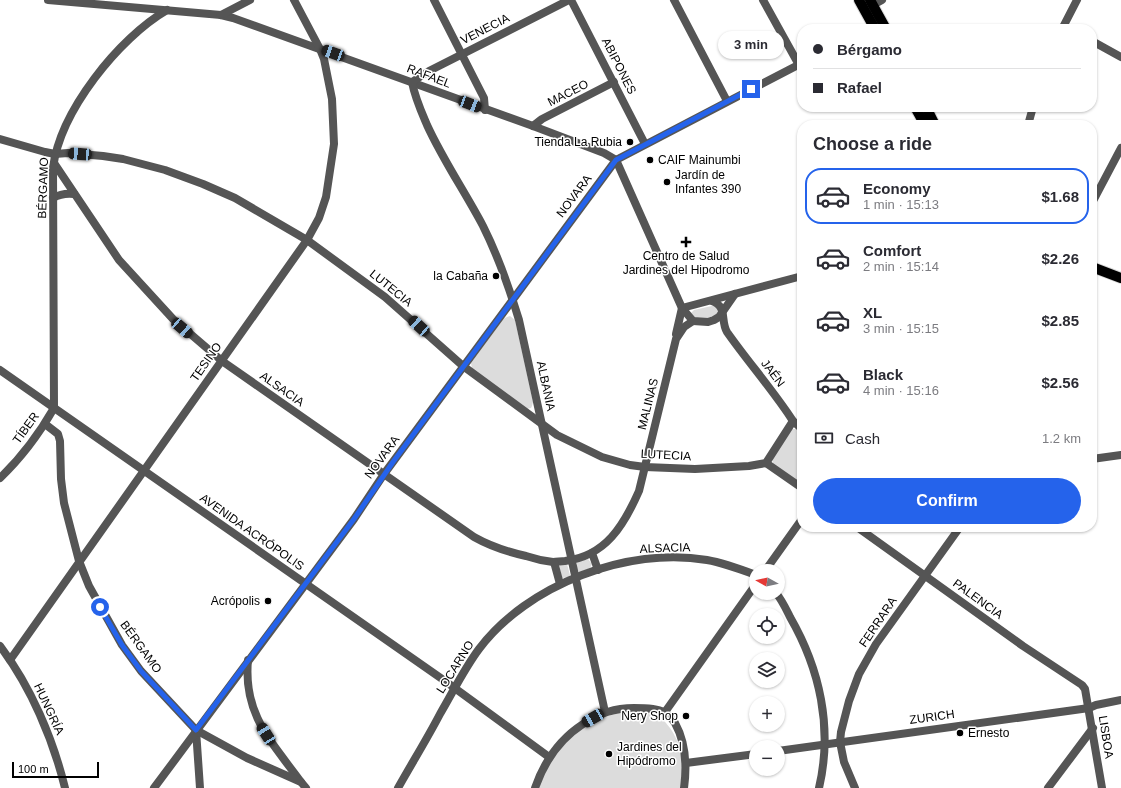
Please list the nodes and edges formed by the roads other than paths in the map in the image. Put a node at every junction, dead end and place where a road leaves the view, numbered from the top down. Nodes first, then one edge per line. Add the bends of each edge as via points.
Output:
1 (48, 0) edge
2 (250, 0) edge
3 (294, 0) edge
4 (434, 0) edge
5 (570, 0) edge
6 (674, 0) edge
7 (763, 0) edge
8 (859, 0) edge
9 (1077, 0) edge
10 (875, 2) edge
11 (167, 10) junction
12 (221, 15) junction
13 (870, 24) edge
14 (884, 24) edge
15 (1067, 24) edge
16 (1097, 44) edge
17 (320, 49) junction
18 (462, 54) junction
19 (1121, 57) edge
20 (797, 59) edge
21 (797, 66) edge
22 (412, 82) junction
23 (614, 82) junction
24 (728, 101) junction
25 (485, 110) junction
26 (533, 126) junction
27 (0, 139) edge
28 (645, 144) junction
29 (1121, 148) edge
30 (55, 154) junction
31 (616, 160) junction
32 (54, 163) junction
33 (74, 194) junction
34 (1097, 194) edge
35 (53, 198) junction
36 (307, 240) junction
37 (1097, 269) edge
38 (1097, 276) edge
39 (797, 277) edge
40 (1121, 278) edge
41 (1121, 285) edge
42 (735, 294) junction
43 (513, 299) junction
44 (712, 301) junction
45 (682, 308) junction
46 (723, 312) junction
47 (693, 321) junction
48 (708, 322) junction
49 (726, 330) junction
50 (676, 339) junction
51 (222, 362) junction
52 (463, 366) junction
53 (0, 370) edge
54 (54, 408) junction
55 (793, 420) junction
56 (45, 424) junction
57 (542, 424) junction
58 (797, 424) edge
59 (1121, 455) edge
60 (1097, 459) edge
61 (766, 463) junction
62 (645, 467) junction
63 (143, 471) junction
64 (384, 474) junction
65 (0, 478) edge
66 (797, 485) edge
67 (797, 526) edge
68 (870, 532) edge
69 (956, 532) edge
70 (592, 553) junction
71 (572, 560) junction
72 (79, 561) junction
73 (554, 562) junction
74 (770, 564) edge
75 (598, 570) junction
76 (749, 573) edge
77 (924, 575) junction
78 (576, 578) junction
79 (306, 584) junction
80 (560, 584) junction
81 (749, 594) edge
82 (780, 600) edge
83 (0, 646) edge
84 (10, 660) junction
85 (248, 660) junction
86 (454, 688) junction
87 (1085, 689) joint
88 (1121, 700) edge
89 (1089, 708) junction
90 (605, 712) junction
91 (665, 712) junction
92 (1092, 728) junction
93 (196, 730) junction
94 (840, 742) junction
95 (825, 744) junction
96 (785, 750) edge
97 (749, 755) edge
98 (549, 757) junction
99 (686, 763) junction
100 (304, 785) edge
101 (66, 788) edge
102 (154, 788) edge
103 (200, 788) edge
104 (398, 788) edge
105 (534, 788) edge
106 (684, 788) edge
107 (819, 788) edge
108 (855, 788) edge
109 (1048, 788) edge
110 (1102, 788) edge

1 - 11 street, RAFAEL
2 - 12 street
3 - 17 street, TESINO
4 - 18 street
5 - 18 street, VENECIA
5 - 23 street, ABIPONES
6 - 24 street
7 - 20 street
8 - 13 main road
9 - 15 street
10 - 14 main road
11 - 12 street, RAFAEL
11 - 30 street, BÉRGAMO via 126,42 100,72 72,115
12 - 17 street, RAFAEL
16 - 19 street
17 - 22 street, RAFAEL
17 - 36 street, TESINO via 332,99 334,144 326,197 319,218
18 - 22 street, VENECIA
18 - 25 street via 484,98
21 - 24 street
22 - 25 street, RAFAEL
22 - 43 street, ALBANIA via 416,99 437,145 482,226 501,265
23 - 26 street, MACEO
23 - 28 street, ABIPONES
24 - 28 street
25 - 26 street, RAFAEL
26 - 31 street, RAFAEL
27 - 30 street
28 - 31 street
29 - 34 street
30 - 32 street, BÉRGAMO
30 - 36 street, LUTECIA via 122,159 185,176 235,198
31 - 43 street, NOVARA
31 - 45 street
32 - 33 street, ALSACIA
32 - 35 street, BÉRGAMO
33 - 35 street via 62,194
33 - 51 street, ALSACIA via 118,260 173,319
35 - 54 street, BÉRGAMO
36 - 51 street, TESINO
36 - 52 street, LUTECIA via 385,297
37 - 40 main road
38 - 41 main road
39 - 42 street
42 - 44 street
42 - 46 street
43 - 52 street, NOVARA
43 - 57 street, ALBANIA
44 - 45 street
44 - 46 street via 721,307
45 - 47 street
45 - 50 street, MALINAS
46 - 48 street
46 - 49 street, JAÉN
47 - 48 street
47 - 50 street, MALINAS via 684,326
48 - 49 street, JAÉN
49 - 55 street, JAÉN
50 - 62 street, MALINAS
51 - 63 street, TESINO
51 - 64 street, ALSACIA
52 - 57 street, LUTECIA
52 - 64 street, NOVARA
53 - 54 street, AVENIDA ACRÓPOLIS
54 - 56 street, TÍBER
54 - 63 street, AVENIDA ACRÓPOLIS
55 - 58 street, JAÉN
55 - 61 street
56 - 65 street, TÍBER via 14,465
56 - 72 street, BÉRGAMO via 58,434 60,441 64,502
57 - 62 street, LUTECIA via 557,435 602,457
57 - 71 street, ALBANIA
59 - 60 street
61 - 62 street, LUTECIA via 695,469
61 - 66 street
62 - 70 street, MALINAS via 639,490 621,526
63 - 72 street, TESINO
63 - 79 street, AVENIDA ACRÓPOLIS
64 - 73 street, ALSACIA via 483,542 512,553
64 - 79 street, NOVARA
67 - 74 street
68 - 77 street, PALENCIA
69 - 77 street, FERRARA
70 - 71 street, MALINAS
70 - 75 street
71 - 73 street, ALSACIA
71 - 78 street, ALBANIA
72 - 84 street, TESINO
72 - 93 street, BÉRGAMO via 89,586 122,645 141,671
73 - 80 street
75 - 76 street, ALSACIA via 638,560 678,558 706,560
75 - 78 street, ALSACIA
77 - 87 street, PALENCIA
77 - 94 street, FERRARA via 876,644 860,674 849,701
78 - 80 street, LOCARNO
78 - 90 street, ALBANIA
79 - 85 street, NOVARA
79 - 86 street, AVENIDA ACRÓPOLIS
80 - 86 street, LOCARNO via 534,599 498,628 480,648
81 - 91 street
82 - 95 street via 799,632 814,669 821,702
83 - 84 street, HUNGRÍA
84 - 101 street, HUNGRÍA via 54,747
85 - 93 street, NOVARA
85 - 100 street via 248,681 255,715
86 - 98 street, AVENIDA ACRÓPOLIS
86 - 104 street, LOCARNO
87 - 89 street, LISBOA
88 - 89 street, ZURICH
89 - 92 street, LISBOA
89 - 94 street, ZURICH
90 - 91 street via 638,708
90 - 98 street via 582,724
91 - 99 street via 679,731
92 - 109 street
92 - 110 street, LISBOA
93 - 100 street, BÉRGAMO
93 - 102 street, NOVARA
93 - 103 street
94 - 95 street, ZURICH
94 - 108 street via 844,762
95 - 96 street, ZURICH
95 - 107 street
97 - 99 street
98 - 105 street
99 - 106 street

